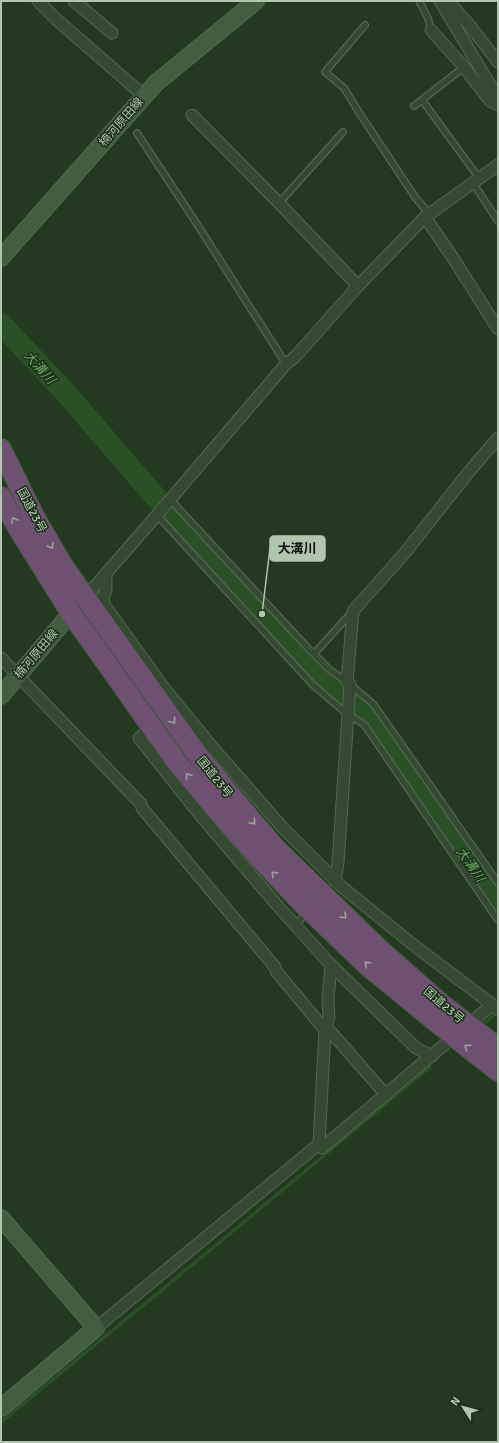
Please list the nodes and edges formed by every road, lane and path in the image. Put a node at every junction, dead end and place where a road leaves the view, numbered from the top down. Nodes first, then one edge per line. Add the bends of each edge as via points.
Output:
1 (38, 1) edge
2 (74, 1) edge
3 (256, 1) edge
4 (419, 1) edge
5 (440, 1) edge
6 (448, 1) edge
7 (365, 25) dead end
8 (431, 30) joint
9 (112, 33) dead end
10 (498, 62) edge
11 (464, 67) junction
12 (144, 95) junction
13 (498, 98) edge
14 (422, 100) junction
15 (498, 105) edge
16 (414, 106) dead end
17 (192, 115) dead end
18 (137, 132) dead end
19 (343, 132) dead end
20 (498, 165) edge
21 (476, 180) junction
22 (279, 203) junction
23 (427, 216) junction
24 (498, 221) edge
25 (1, 258) edge
26 (358, 286) junction
27 (498, 329) edge
28 (286, 364) junction
29 (498, 438) edge
30 (1, 449) edge
31 (1, 497) edge
32 (170, 499) junction
33 (158, 514) junction
34 (106, 574) junction
35 (85, 598) junction
36 (353, 611) junction
37 (71, 613) junction
38 (314, 654) junction
39 (1, 658) edge
40 (18, 675) junction
41 (349, 685) junction
42 (1, 696) edge
43 (347, 712) junction
44 (152, 727) junction
45 (334, 883) junction
46 (498, 883) edge
47 (498, 920) edge
48 (331, 965) junction
49 (495, 1006) edge
50 (475, 1019) dead end
51 (325, 1030) junction
52 (444, 1045) dead end
53 (498, 1048) edge
54 (432, 1056) junction
55 (498, 1071) edge
56 (386, 1095) junction
57 (319, 1144) junction
58 (1, 1218) edge
59 (96, 1328) junction
60 (1, 1408) edge

1 - 12 street
2 - 9 street
3 - 12 main road, 楠河原田線 via 167,73
4 - 8 lane
5 - 13 street
6 - 10 street
7 - 23 lane via 325,72 344,88
8 - 11 street
11 - 14 lane
11 - 15 street via 490,101
12 - 25 main road, 楠河原田線
14 - 16 lane
14 - 21 lane
17 - 22 street
18 - 28 lane
19 - 22 lane
20 - 21 street
21 - 23 street
21 - 24 lane
22 - 26 street
23 - 26 street
23 - 27 street
26 - 28 street
28 - 32 street
29 - 36 street via 404,554
30 -> 35 highway, 国道23号 via 63,566
37 -> 31 highway, 国道23号
32 - 33 street
32 - 38 lane
33 - 34 street
33 - 43 lane via 296,667 324,695
34 - 35 street
34 - 45 street via 103,598 105,606 164,688 282,827
35 - 37 street
35 -> 53 highway, 国道23号 via 197,754 276,849 378,948 440,1003
36 - 38 lane
36 - 41 street
37 - 40 main road, 楠河原田線
37 - 44 highway, 国道23号
38 - 41 lane
39 - 40 street
40 - 42 main road, 楠河原田線
40 - 51 street via 141,804
41 - 43 street
41 - 46 lane via 366,697 381,713
43 - 45 street via 338,863
43 - 47 lane via 366,727
44 - 48 street via 139,738 200,815 299,922
55 -> 44 highway, 国道23号 via 369,967 300,901 178,764
45 - 49 street
48 - 51 street via 329,1017
48 - 54 street via 416,1048
49 - 50 street
51 - 56 street via 331,1032
51 - 57 street
52 - 54 street
54 - 56 street
56 - 57 street via 322,1148
57 - 59 street
58 - 59 main road
59 - 60 main road

